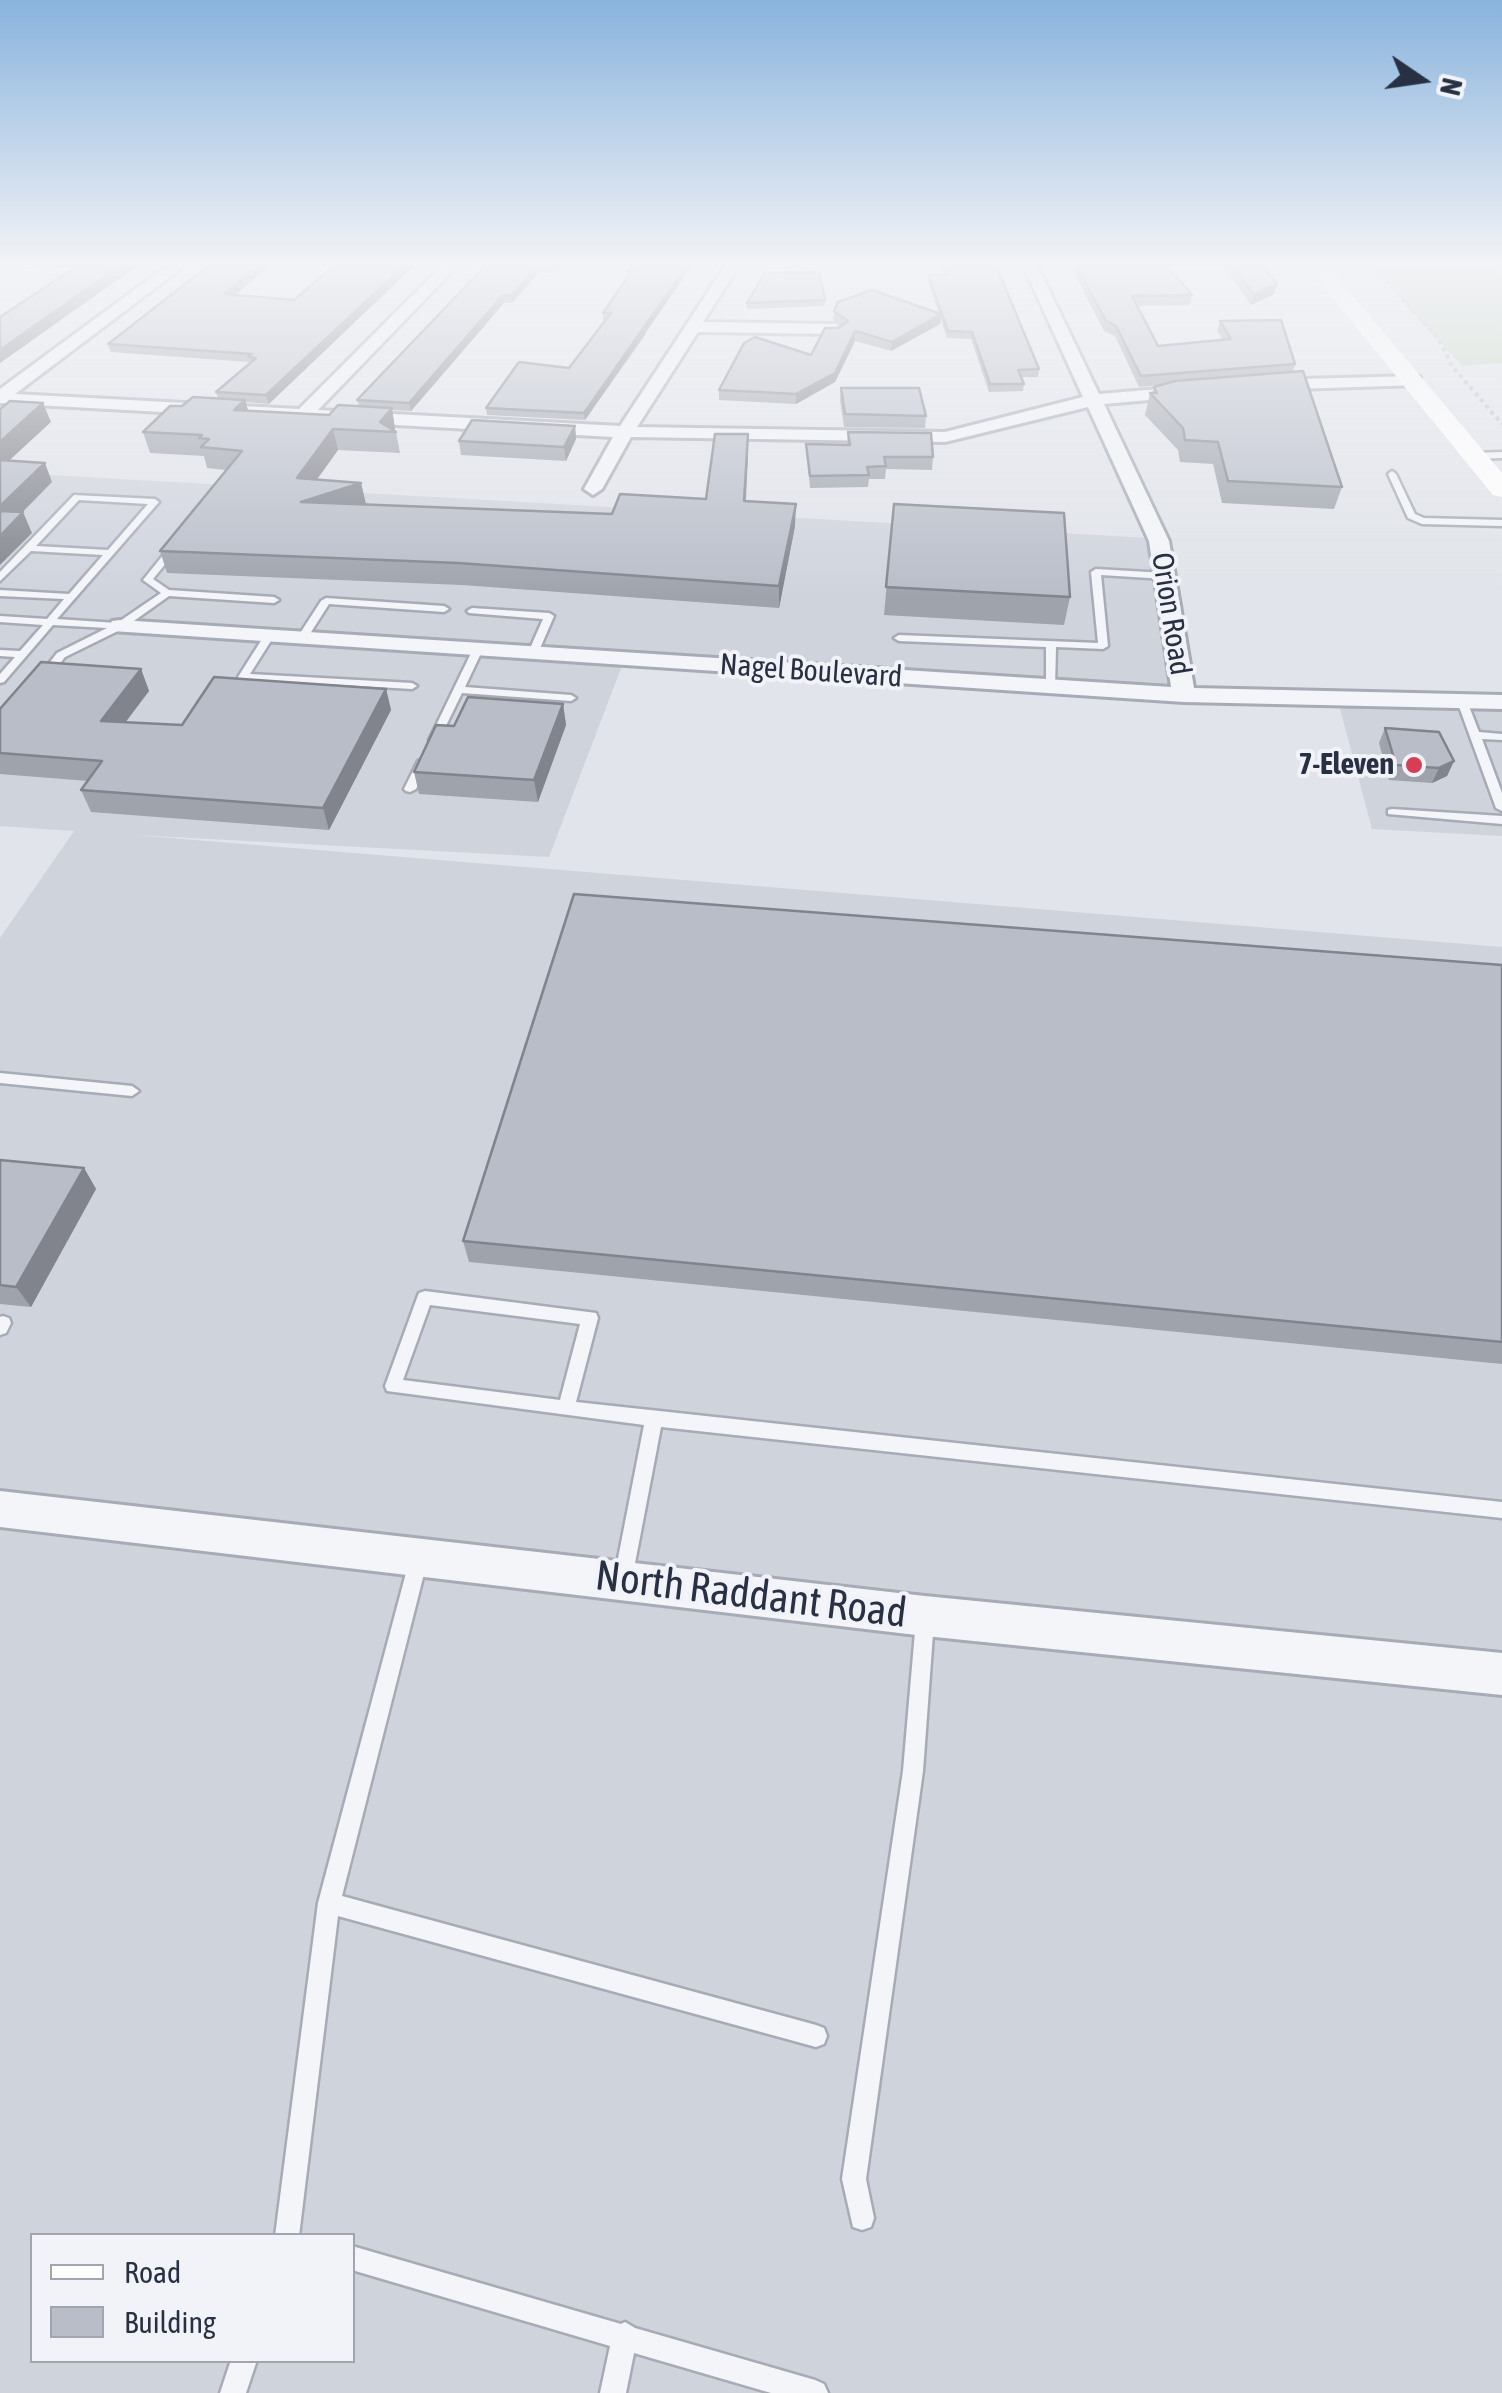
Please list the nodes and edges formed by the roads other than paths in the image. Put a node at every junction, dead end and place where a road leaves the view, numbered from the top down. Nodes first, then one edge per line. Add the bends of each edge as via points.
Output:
1 (31, 375) edge
2 (343, 375) edge
3 (663, 375) edge
4 (1082, 375) edge
5 (1409, 375) edge
6 (1414, 381) junction
7 (0, 398) edge
8 (1094, 400) junction
9 (305, 413) junction
10 (625, 432) junction
11 (1502, 455) edge
12 (1474, 456) junction
13 (1392, 474) dead end
14 (593, 489) dead end
15 (1502, 489) edge
16 (1502, 522) edge
17 (181, 539) edge
18 (28, 548) junction
19 (110, 553) junction
20 (1165, 576) junction
21 (0, 578) edge
22 (0, 593) edge
23 (166, 593) junction
24 (72, 597) junction
25 (274, 600) dead end
26 (444, 609) dead end
27 (472, 611) dead end
28 (0, 618) edge
29 (50, 622) junction
30 (120, 626) junction
31 (269, 636) junction
32 (302, 638) junction
33 (899, 638) dead end
34 (1052, 646) junction
35 (478, 649) junction
36 (0, 653) edge
37 (533, 653) junction
38 (22, 654) junction
39 (0, 680) edge
40 (37, 685) edge
41 (412, 686) dead end
42 (1051, 686) junction
43 (458, 690) junction
44 (1184, 694) junction
45 (571, 698) dead end
46 (1462, 701) junction
47 (1502, 702) edge
48 (1475, 735) junction
49 (1502, 737) edge
50 (410, 789) dead end
51 (1502, 808) edge
52 (1392, 812) dead end
53 (1502, 820) edge
54 (0, 1078) edge
55 (132, 1091) dead end
56 (566, 1408) junction
57 (654, 1419) junction
58 (0, 1509) edge
59 (1502, 1510) edge
60 (419, 1558) junction
61 (623, 1578) junction
62 (925, 1616) junction
63 (1502, 1674) edge
64 (329, 1903) junction
65 (816, 2036) dead end
66 (862, 2218) dead end
67 (287, 2233) edge
68 (355, 2259) edge
69 (625, 2335) junction
70 (243, 2363) edge
71 (232, 2393) edge
72 (613, 2393) edge
73 (815, 2393) edge

1 - 7 street
2 - 9 street
3 - 10 street
4 - 8 street, Orion Road
5 - 6 main road
6 - 8 street
6 - 12 main road
7 - 9 street
8 - 10 street via 945,437
8 - 20 street, Orion Road via 1159,541
9 - 10 street
10 - 14 street
11 - 12 lane
12 - 15 main road
13 - 16 lane via 1411,516 1422,521
17 - 23 lane via 148,580
18 - 19 lane
18 - 19 lane via 77,497 155,502
18 - 21 lane
19 - 24 lane
20 - 34 lane via 1096,572 1103,646
20 - 44 street, Orion Road
22 - 24 lane
23 - 25 lane
23 - 30 lane
24 - 29 lane
26 - 32 lane via 326,601
27 - 37 lane via 549,616
28 - 29 lane
29 - 30 lane
29 - 38 lane
30 - 31 street, Nagel Boulevard
30 - 40 lane via 61,655
31 - 32 street, Nagel Boulevard
31 - 41 lane via 244,677
32 - 35 street, Nagel Boulevard
33 - 34 lane
34 - 42 lane
35 - 37 street, Nagel Boulevard
35 - 43 lane
36 - 38 lane
37 - 42 street, Nagel Boulevard
38 - 39 lane
42 - 44 street, Nagel Boulevard
43 - 45 lane
43 - 50 lane
44 - 46 street, Nagel Boulevard
46 - 47 street, Nagel Boulevard
46 - 48 lane
48 - 49 lane
48 - 51 lane
52 - 53 lane
54 - 55 lane
56 - 56 lane via 393,1386 424,1298 590,1318
56 - 57 lane
57 - 59 lane
57 - 61 lane
58 - 60 street, North Raddant Road
60 - 61 street, North Raddant Road
60 - 64 lane
61 - 62 street, North Raddant Road
62 - 63 street, North Raddant Road
62 - 66 lane via 913,1771 854,2179
64 - 65 lane
64 - 67 lane
68 - 69 lane
69 - 72 lane
69 - 73 lane
70 - 71 lane

